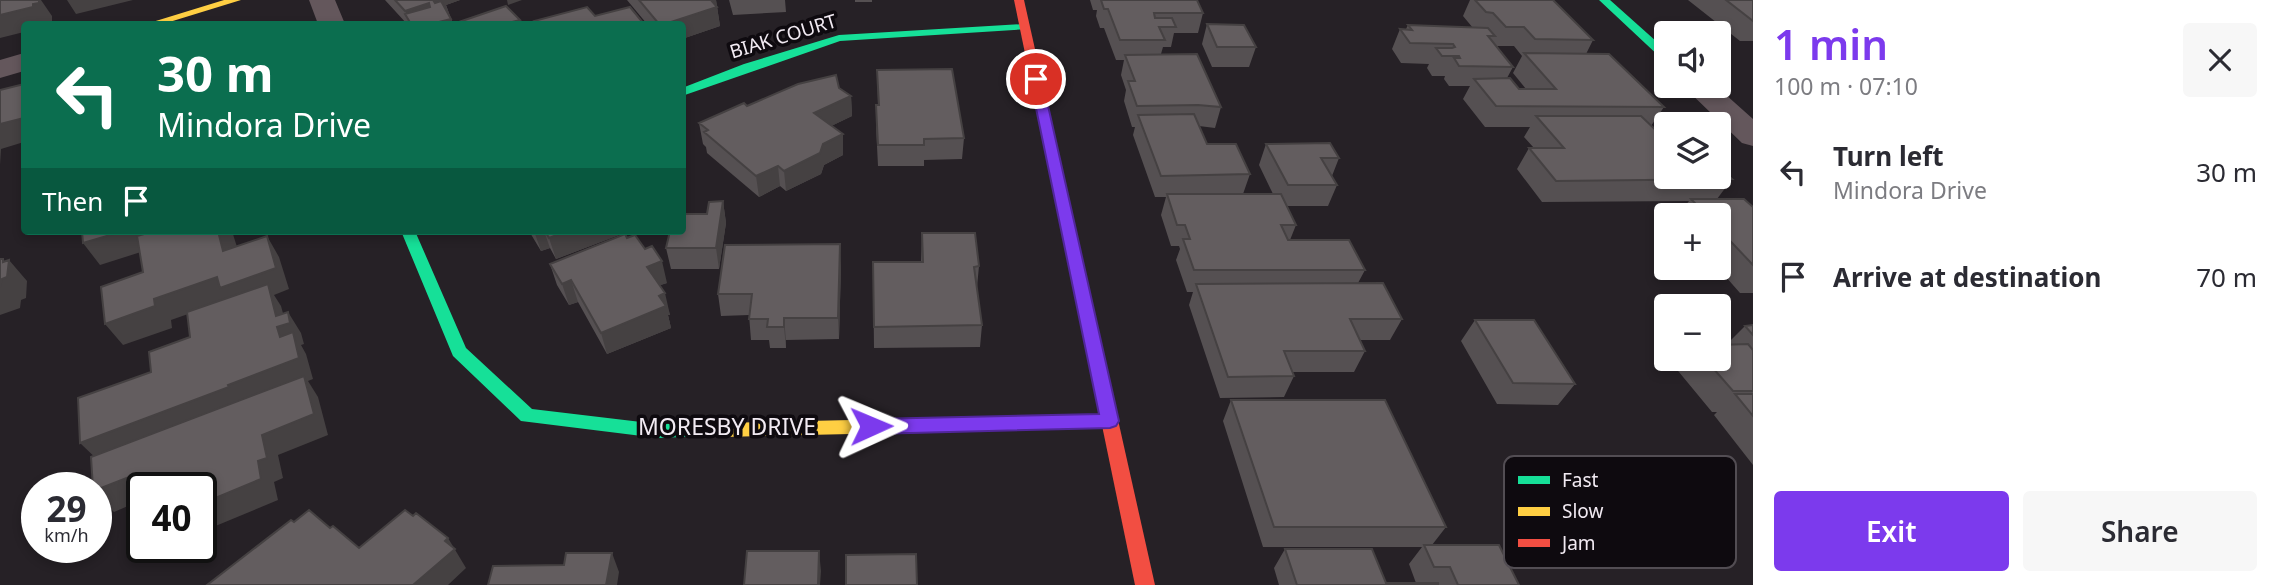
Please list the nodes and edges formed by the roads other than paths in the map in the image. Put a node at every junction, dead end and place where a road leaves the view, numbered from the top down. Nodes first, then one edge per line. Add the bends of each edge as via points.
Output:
1 (236, 0) edge
2 (322, 0) edge
3 (1018, 0) edge
4 (1604, 0) edge
5 (162, 21) edge
6 (330, 21) edge
7 (1024, 27) junction
8 (1654, 46) edge
9 (21, 63) edge
10 (0, 69) edge
11 (686, 90) edge
12 (1711, 98) edge
13 (1753, 136) edge
14 (410, 235) edge
15 (1110, 421) junction
16 (1145, 585) edge

1 - 5 street
2 - 6 street
3 - 7 street
4 - 8 street
7 - 11 street, BIAK COURT via 839,38
7 - 15 street
9 - 10 street
12 - 13 street
14 - 15 street, MORESBY DRIVE via 459,352 527,416 658,431
15 - 16 street

